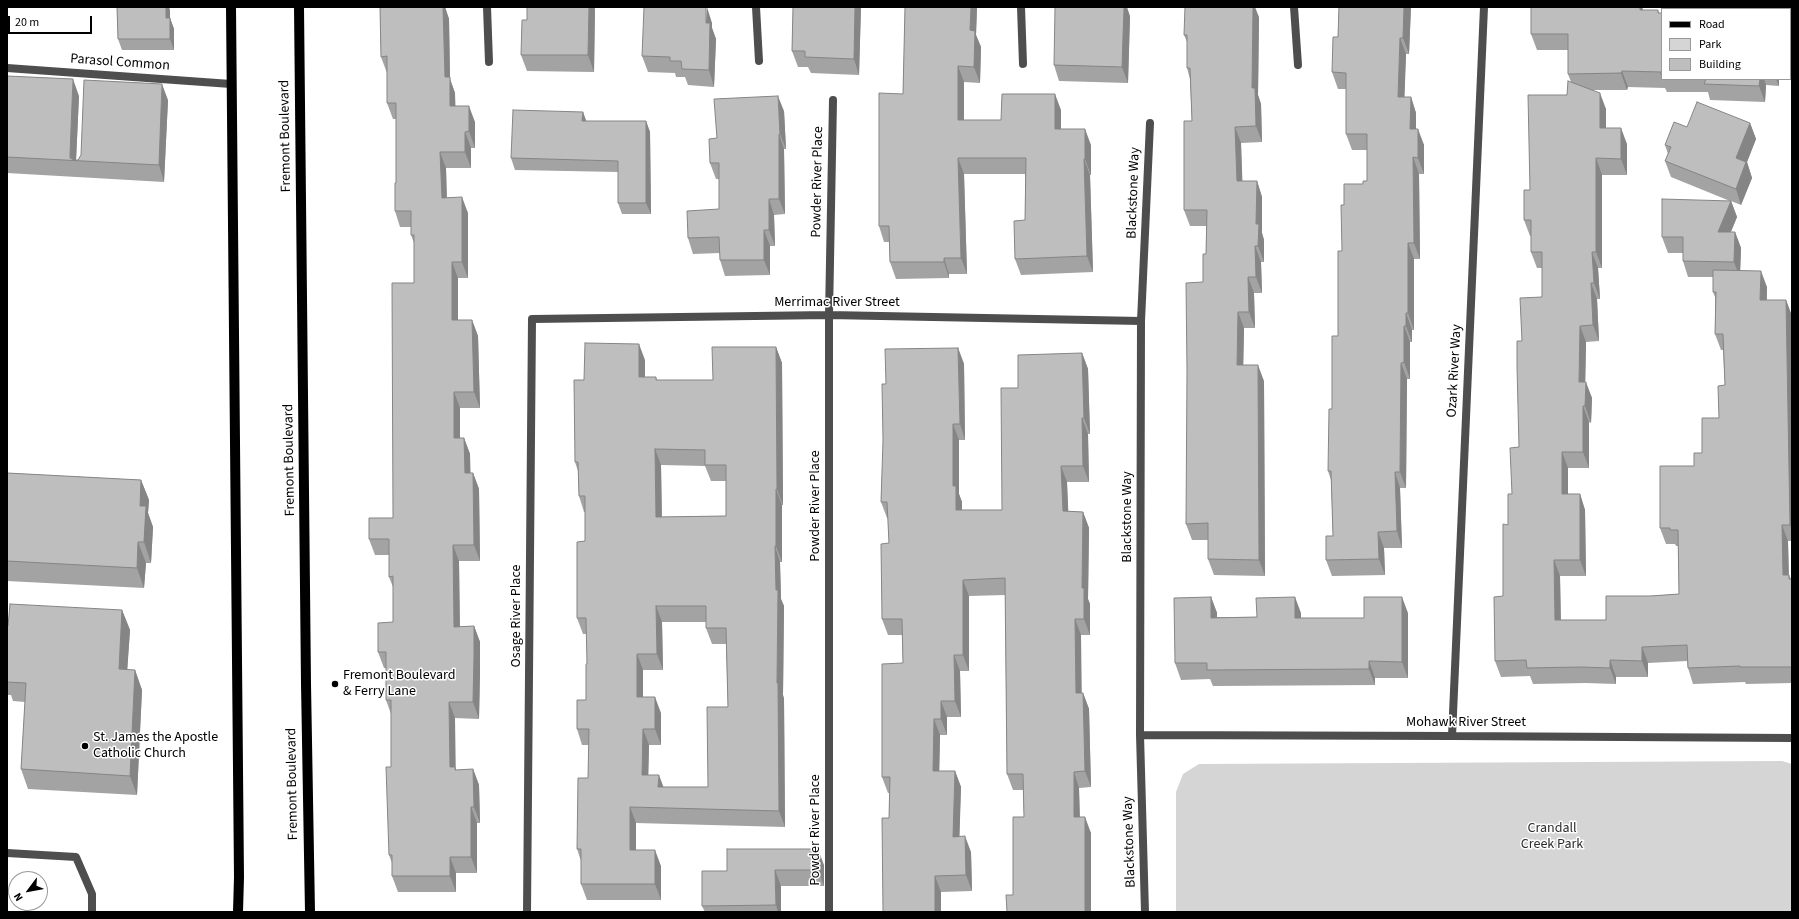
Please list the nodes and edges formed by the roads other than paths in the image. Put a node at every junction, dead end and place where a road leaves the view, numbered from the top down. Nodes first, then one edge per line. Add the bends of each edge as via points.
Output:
1 (231, 7) edge
2 (299, 7) edge
3 (487, 7) edge
4 (756, 7) edge
5 (1021, 7) edge
6 (1294, 7) edge
7 (1484, 7) edge
8 (759, 61) dead end
9 (489, 62) dead end
10 (1022, 64) dead end
11 (1298, 65) dead end
12 (7, 68) edge
13 (231, 84) junction
14 (833, 100) dead end
15 (1150, 123) dead end
16 (829, 315) junction
17 (532, 319) joint
18 (1141, 320) junction
19 (1140, 735) junction
20 (1452, 736) junction
21 (1792, 738) edge
22 (7, 853) edge
23 (92, 912) edge
24 (238, 912) edge
25 (310, 912) edge
26 (527, 912) edge
27 (829, 912) edge
28 (1145, 912) edge

1 - 13 main road
2 - 25 main road, Fremont Boulevard
3 - 9 street
4 - 8 street
5 - 10 street
6 - 11 street
7 - 20 street, Ozark River Way
12 - 13 street, Parasol Common via 86,77
13 - 24 main road
14 - 16 street, Powder River Place
15 - 18 street, Blackstone Way
16 - 17 street, Merrimac River Street
16 - 18 street, Merrimac River Street
16 - 27 street, Powder River Place
17 - 26 street, Osage River Place
18 - 19 street, Blackstone Way
19 - 20 street, Mohawk River Street
19 - 28 street, Blackstone Way
20 - 21 street, Mohawk River Street
22 - 23 street via 76,857 92,894

